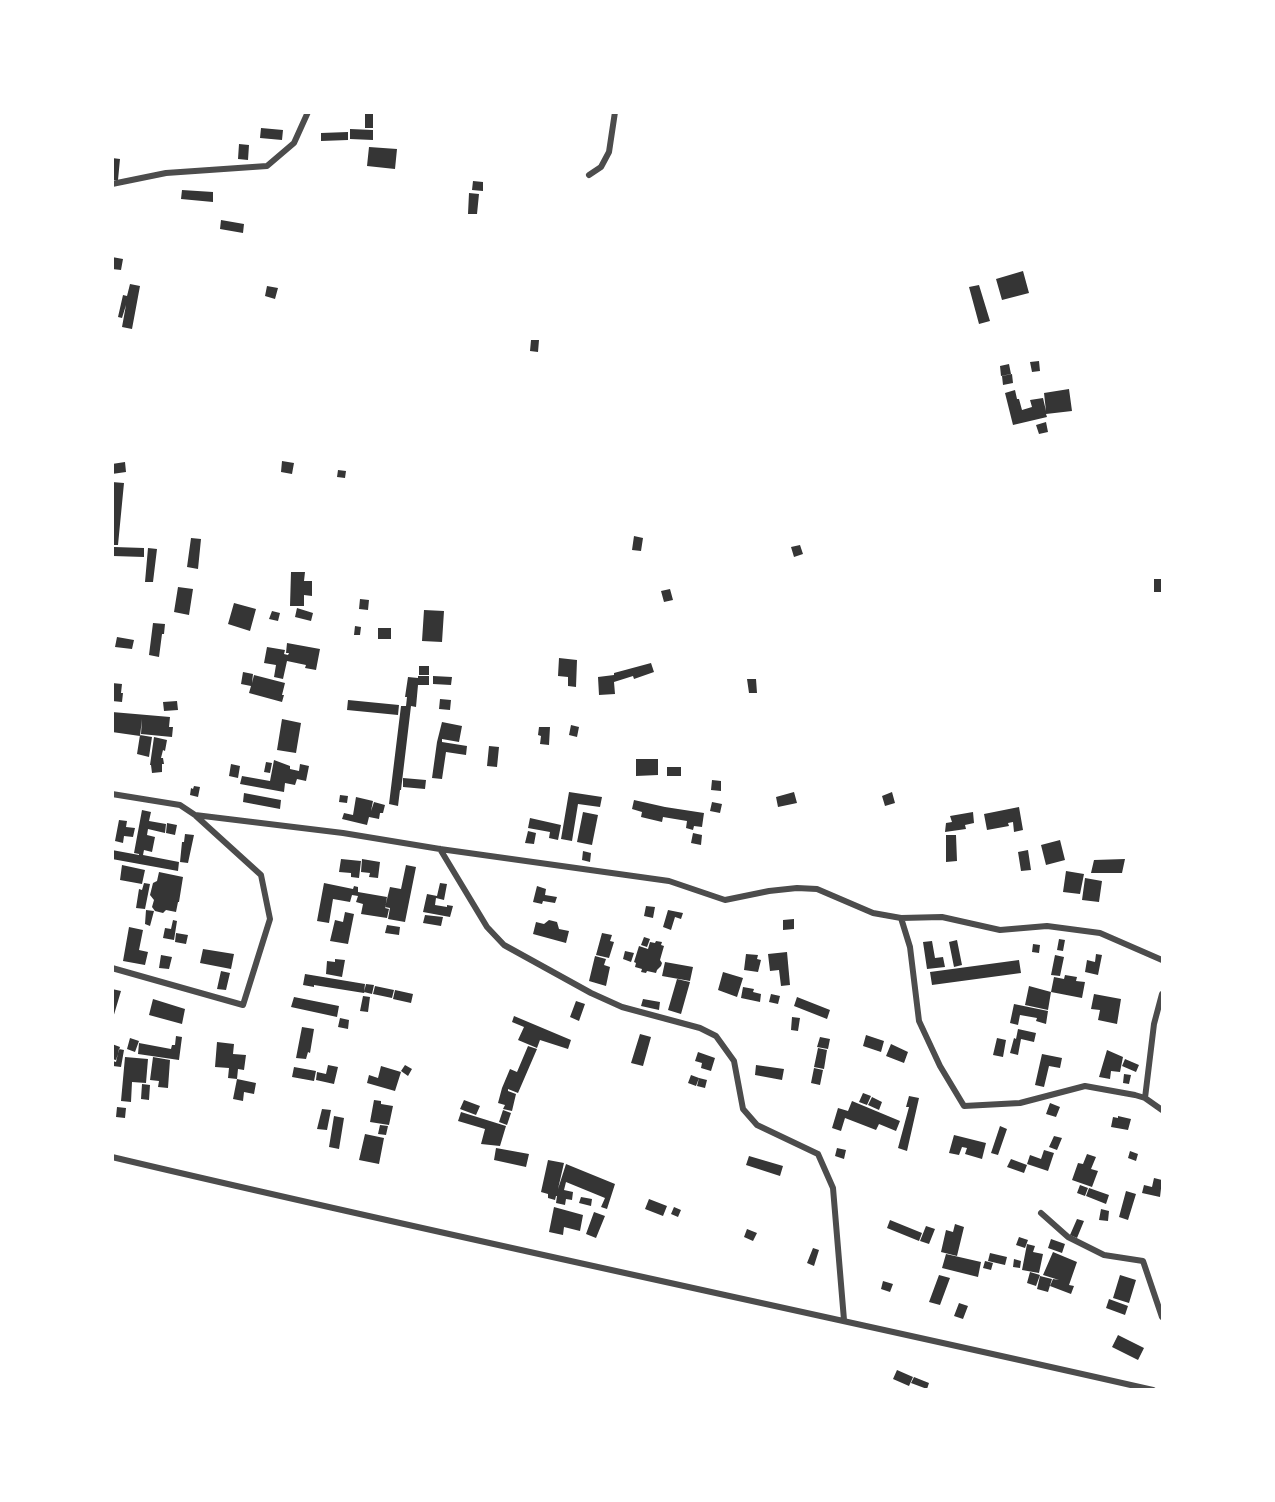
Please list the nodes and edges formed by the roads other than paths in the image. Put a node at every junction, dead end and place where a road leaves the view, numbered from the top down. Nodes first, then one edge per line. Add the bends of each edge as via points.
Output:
1 (308, 112) edge
2 (615, 112) edge
3 (589, 175) dead end
4 (112, 184) edge
5 (112, 795) edge
6 (195, 815) junction
7 (440, 849) junction
8 (902, 918) junction
9 (1162, 960) edge
10 (112, 968) edge
11 (1162, 994) edge
12 (1146, 1098) junction
13 (1162, 1110) edge
14 (112, 1157) edge
15 (1041, 1213) dead end
16 (1162, 1317) edge
17 (844, 1320) junction
18 (1153, 1389) edge

1 - 4 street via 294,143 267,166 166,173
2 - 3 street via 609,152 601,167
5 - 6 street via 180,805
6 - 7 street
6 - 10 street via 261,875 270,919 243,1005
7 - 8 street via 669,881 725,900 769,891 816,889 873,913
7 - 17 street via 488,927 504,945 622,1007 716,1036 734,1060 743,1109 757,1125 818,1154 833,1188
8 - 9 street via 942,917 1000,930 1047,926 1100,933
8 - 12 street via 910,947 919,1021 964,1106 1020,1103 1085,1086
11 - 12 street via 1154,1024
12 - 13 street
14 - 17 street
15 - 16 street via 1068,1237 1104,1255 1143,1261
17 - 18 street

